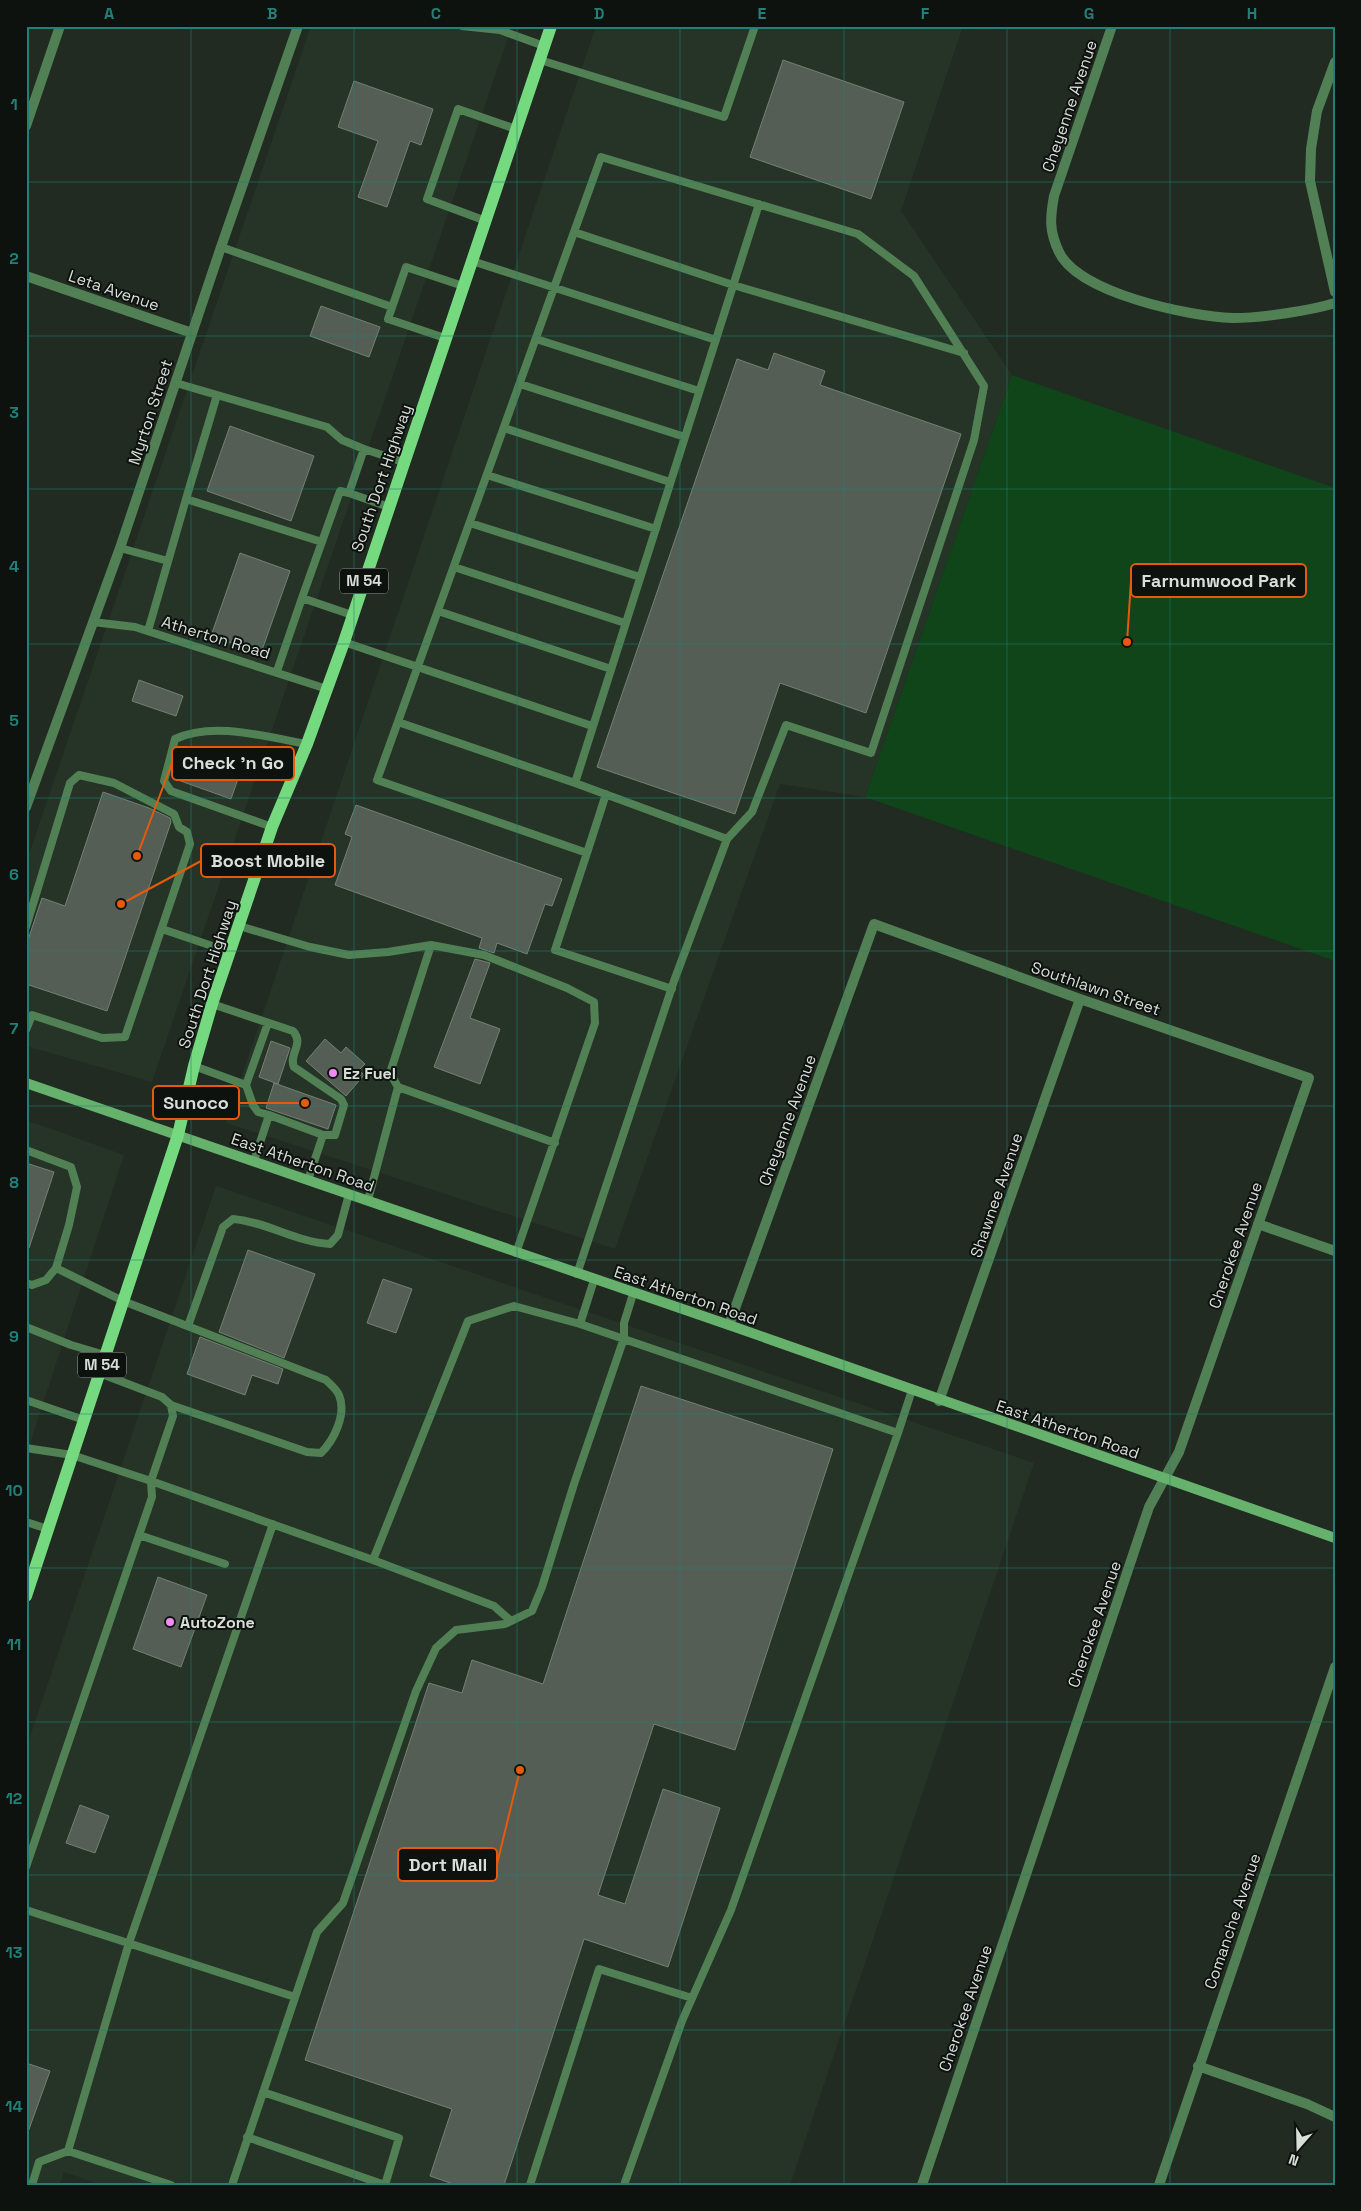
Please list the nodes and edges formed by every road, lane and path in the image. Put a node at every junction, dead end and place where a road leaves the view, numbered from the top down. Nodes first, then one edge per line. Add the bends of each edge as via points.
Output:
1 (60, 26) edge
2 (298, 26) edge
3 (462, 26) edge
4 (551, 26) edge
5 (755, 26) edge
6 (1112, 26) edge
7 (500, 28) edge
8 (544, 46) junction
9 (540, 60) junction
10 (1335, 62) edge
11 (26, 126) edge
12 (516, 129) junction
13 (759, 204) junction
14 (486, 221) junction
15 (574, 232) junction
16 (221, 247) junction
17 (472, 261) junction
18 (26, 276) edge
19 (463, 286) junction
20 (733, 286) junction
21 (554, 287) junction
22 (1335, 292) edge
23 (1335, 303) edge
24 (392, 307) junction
25 (192, 333) junction
26 (445, 338) junction
27 (536, 339) junction
28 (716, 340) junction
29 (964, 353) junction
30 (176, 383) junction
31 (520, 384) junction
32 (699, 391) junction
33 (217, 395) junction
34 (504, 428) junction
35 (685, 436) junction
36 (364, 450) junction
37 (403, 462) junction
38 (487, 476) junction
39 (670, 482) junction
40 (349, 493) junction
41 (186, 499) junction
42 (388, 507) junction
43 (470, 523) junction
44 (656, 529) junction
45 (322, 542) junction
46 (120, 548) junction
47 (168, 561) junction
48 (454, 566) junction
49 (640, 577) junction
50 (302, 598) junction
51 (438, 611) junction
52 (352, 615) junction
53 (94, 622) junction
54 (626, 624) junction
55 (148, 631) junction
56 (344, 642) junction
57 (419, 666) junction
58 (611, 669) junction
59 (276, 671) junction
60 (327, 688) junction
61 (398, 722) junction
62 (592, 726) junction
63 (307, 744) junction
64 (575, 783) junction
65 (606, 794) junction
66 (26, 807) edge
67 (272, 827) junction
68 (727, 839) junction
69 (587, 853) junction
70 (874, 924) joint
71 (239, 926) junction
72 (26, 927) edge
73 (162, 929) junction
74 (431, 945) junction
75 (230, 952) junction
76 (672, 989) junction
77 (1080, 999) junction
78 (212, 1004) junction
79 (29, 1014) edge
80 (268, 1023) junction
81 (26, 1030) edge
82 (194, 1066) junction
83 (1309, 1078) joint
84 (26, 1083) edge
85 (246, 1085) junction
86 (398, 1087) junction
87 (269, 1115) junction
88 (178, 1135) junction
89 (323, 1135) junction
90 (555, 1144) junction
91 (26, 1150) edge
92 (254, 1161) junction
93 (308, 1180) junction
94 (349, 1194) junction
95 (368, 1200) junction
96 (1258, 1224) junction
97 (1335, 1251) edge
98 (516, 1253) junction
99 (56, 1268) junction
100 (578, 1274) junction
101 (594, 1280) junction
102 (29, 1284) edge
103 (633, 1294) junction
104 (123, 1300) junction
105 (580, 1324) junction
106 (26, 1326) edge
107 (188, 1326) junction
108 (729, 1326) junction
109 (624, 1338) junction
110 (105, 1355) junction
111 (99, 1373) junction
112 (912, 1390) junction
113 (26, 1400) edge
114 (939, 1401) junction
115 (171, 1405) junction
116 (84, 1420) junction
117 (898, 1433) junction
118 (26, 1448) edge
119 (72, 1455) junction
120 (1163, 1477) junction
121 (151, 1482) junction
122 (26, 1522) edge
123 (273, 1524) junction
124 (48, 1529) junction
125 (139, 1534) junction
126 (1335, 1538) edge
127 (373, 1560) junction
128 (225, 1564) dead end
129 (26, 1595) edge
130 (511, 1621) junction
131 (1335, 1666) edge
132 (26, 1867) edge
133 (26, 1910) edge
134 (129, 1942) junction
135 (295, 1997) junction
136 (692, 1998) junction
137 (1198, 2066) junction
138 (263, 2092) junction
139 (1335, 2116) edge
140 (247, 2136) junction
141 (68, 2151) junction
142 (32, 2185) edge
143 (171, 2185) edge
144 (232, 2185) edge
145 (385, 2185) edge
146 (530, 2185) edge
147 (624, 2185) edge
148 (922, 2185) edge
149 (1159, 2185) edge

1 - 11 street
2 - 16 street, Myrton Street
3 - 7 lane
4 - 8 main road, South Dort Highway / M 54
5 - 9 lane via 724,117
6 - 23 street, Cheyenne Avenue via 1054,196 1049,220 1059,254 1076,270 1112,292 1201,316 1235,318
7 - 8 lane
8 - 9 main road, South Dort Highway / M 54
9 - 12 main road, South Dort Highway / M 54
10 - 22 street via 1317,111 1310,181
12 - 14 main road, South Dort Highway / M 54
12 - 14 lane via 458,109 427,199
13 - 15 lane via 601,157
13 - 20 lane
13 - 29 lane via 858,234 914,276
14 - 17 main road, South Dort Highway / M 54
15 - 20 lane
15 - 21 lane
16 - 24 lane
16 - 25 street, Myrton Street
17 - 19 main road, South Dort Highway / M 54
17 - 21 lane
18 - 25 street, Leta Avenue
19 - 24 lane via 406,267
19 - 26 main road, South Dort Highway / M 54
20 - 28 lane
20 - 29 lane
21 - 27 lane
21 - 28 lane
24 - 26 lane via 388,319
25 - 30 street, Myrton Street
26 - 37 main road, South Dort Highway / M 54
27 - 31 lane
27 - 32 lane
28 - 32 lane
29 - 68 lane via 984,386 974,440 871,753 786,725 752,812
30 - 33 lane
30 - 46 street, Myrton Street
31 - 34 lane
31 - 35 lane
32 - 35 lane
33 - 36 lane via 327,426 342,440
33 - 41 lane
34 - 38 lane
34 - 39 lane
35 - 39 lane
36 - 37 lane
36 - 40 lane
37 - 42 main road, South Dort Highway / M 54
38 - 43 lane
38 - 44 lane
39 - 44 lane
40 - 42 lane
40 - 45 lane via 340,491
41 - 45 lane
41 - 47 lane
42 - 52 main road, South Dort Highway / M 54
43 - 48 lane
43 - 49 lane
44 - 49 lane
45 - 50 lane
46 - 47 lane
46 - 53 street, Myrton Street
47 - 55 lane
48 - 51 lane
48 - 54 lane
49 - 54 lane
50 - 52 lane
50 - 59 lane
51 - 57 lane
51 - 58 lane
52 - 56 main road, South Dort Highway / M 54
53 - 55 lane, Atherton Road
53 - 66 street, Myrton Street
54 - 58 lane
55 - 59 lane, Atherton Road
56 - 57 lane
56 - 60 main road, South Dort Highway / M 54
57 - 61 lane
57 - 62 lane
58 - 62 lane
59 - 60 lane, Atherton Road
60 - 63 main road, South Dort Highway / M 54
61 - 64 lane
61 - 69 lane via 378,780
62 - 64 lane
63 - 67 main road, South Dort Highway / M 54
63 - 67 lane via 215,731 187,734 175,739 164,781 171,791
64 - 65 lane
65 - 68 lane
65 - 69 lane
67 - 71 main road, South Dort Highway / M 54
68 - 76 lane
69 - 76 lane via 556,950
70 - 77 street, Southlawn Street
70 - 108 street, Cheyenne Avenue
71 - 74 lane via 350,955
71 - 75 main road, South Dort Highway / M 54
72 - 73 lane via 70,783 79,775 114,783 174,814 179,827 187,832 190,844
73 - 75 lane
73 - 79 lane via 125,1037 102,1038
74 - 86 lane via 390,1073
74 - 90 lane via 484,955 594,1002 596,1023
75 - 78 main road, South Dort Highway / M 54
76 - 100 lane
77 - 83 street, Southlawn Street
77 - 114 street, Shawnee Avenue
78 - 80 lane
78 - 82 main road, South Dort Highway / M 54
79 - 81 lane
80 - 85 lane
80 - 89 lane via 293,1031 299,1041 292,1061 294,1067 343,1102 345,1107 335,1135
82 - 85 lane
82 - 88 main road, South Dort Highway / M 54
83 - 96 street, Cherokee Avenue
84 - 88 street, East Atherton Road
85 - 87 lane via 258,1112
86 - 90 lane
86 - 95 lane
87 - 89 lane
87 - 92 lane
88 - 92 street, East Atherton Road
88 - 104 main road, South Dort Highway / M 54
89 - 93 lane
90 - 98 lane
91 - 99 lane via 71,1167 77,1187
92 - 93 street, East Atherton Road
93 - 94 street, East Atherton Road
94 - 95 street, East Atherton Road
94 - 107 lane via 338,1235 330,1244 313,1243 248,1220 233,1219 223,1227
95 - 98 street, East Atherton Road
96 - 97 street
96 - 120 street, Cherokee Avenue via 1179,1452
98 - 100 street, East Atherton Road
99 - 102 lane via 46,1280
99 - 104 lane
100 - 101 street, East Atherton Road
101 - 103 street, East Atherton Road
101 - 105 lane
103 - 108 street, East Atherton Road
103 - 109 lane via 624,1323
104 - 107 lane
104 - 110 main road, South Dort Highway / M 54
105 - 109 lane
105 - 127 lane via 514,1306 468,1320
106 - 110 lane
107 - 115 lane via 326,1380 339,1394 342,1411 330,1443 321,1453 307,1452
108 - 112 street, East Atherton Road
109 - 117 lane
109 - 130 lane via 542,1587 532,1611
110 - 111 main road, South Dort Highway / M 54
111 - 115 lane via 162,1397
111 - 116 main road, South Dort Highway / M 54
112 - 114 street, East Atherton Road
112 - 117 lane
113 - 116 lane
114 - 120 street, East Atherton Road
115 - 121 lane via 173,1416
116 - 119 main road, South Dort Highway / M 54
117 - 136 lane via 731,1910
118 - 119 lane
119 - 121 lane
119 - 124 main road, South Dort Highway / M 54
120 - 126 street, East Atherton Road
120 - 148 street, Cherokee Avenue via 1149,1507
121 - 123 lane
121 - 125 lane via 152,1496
122 - 124 lane
123 - 127 lane
123 - 134 lane
124 - 129 main road, South Dort Highway / M 54
125 - 128 lane
125 - 132 lane
127 - 130 lane via 494,1606
130 - 135 lane via 456,1630 436,1648 416,1691 343,1903 317,1932
131 - 137 street, Comanche Avenue
133 - 134 lane
134 - 135 lane
134 - 141 lane
135 - 138 lane
136 - 146 lane via 599,1969
136 - 147 lane
137 - 139 street
137 - 149 street, Comanche Avenue
138 - 140 lane
138 - 145 lane via 399,2138
140 - 144 lane
140 - 145 lane
141 - 142 lane via 39,2162
141 - 143 lane

